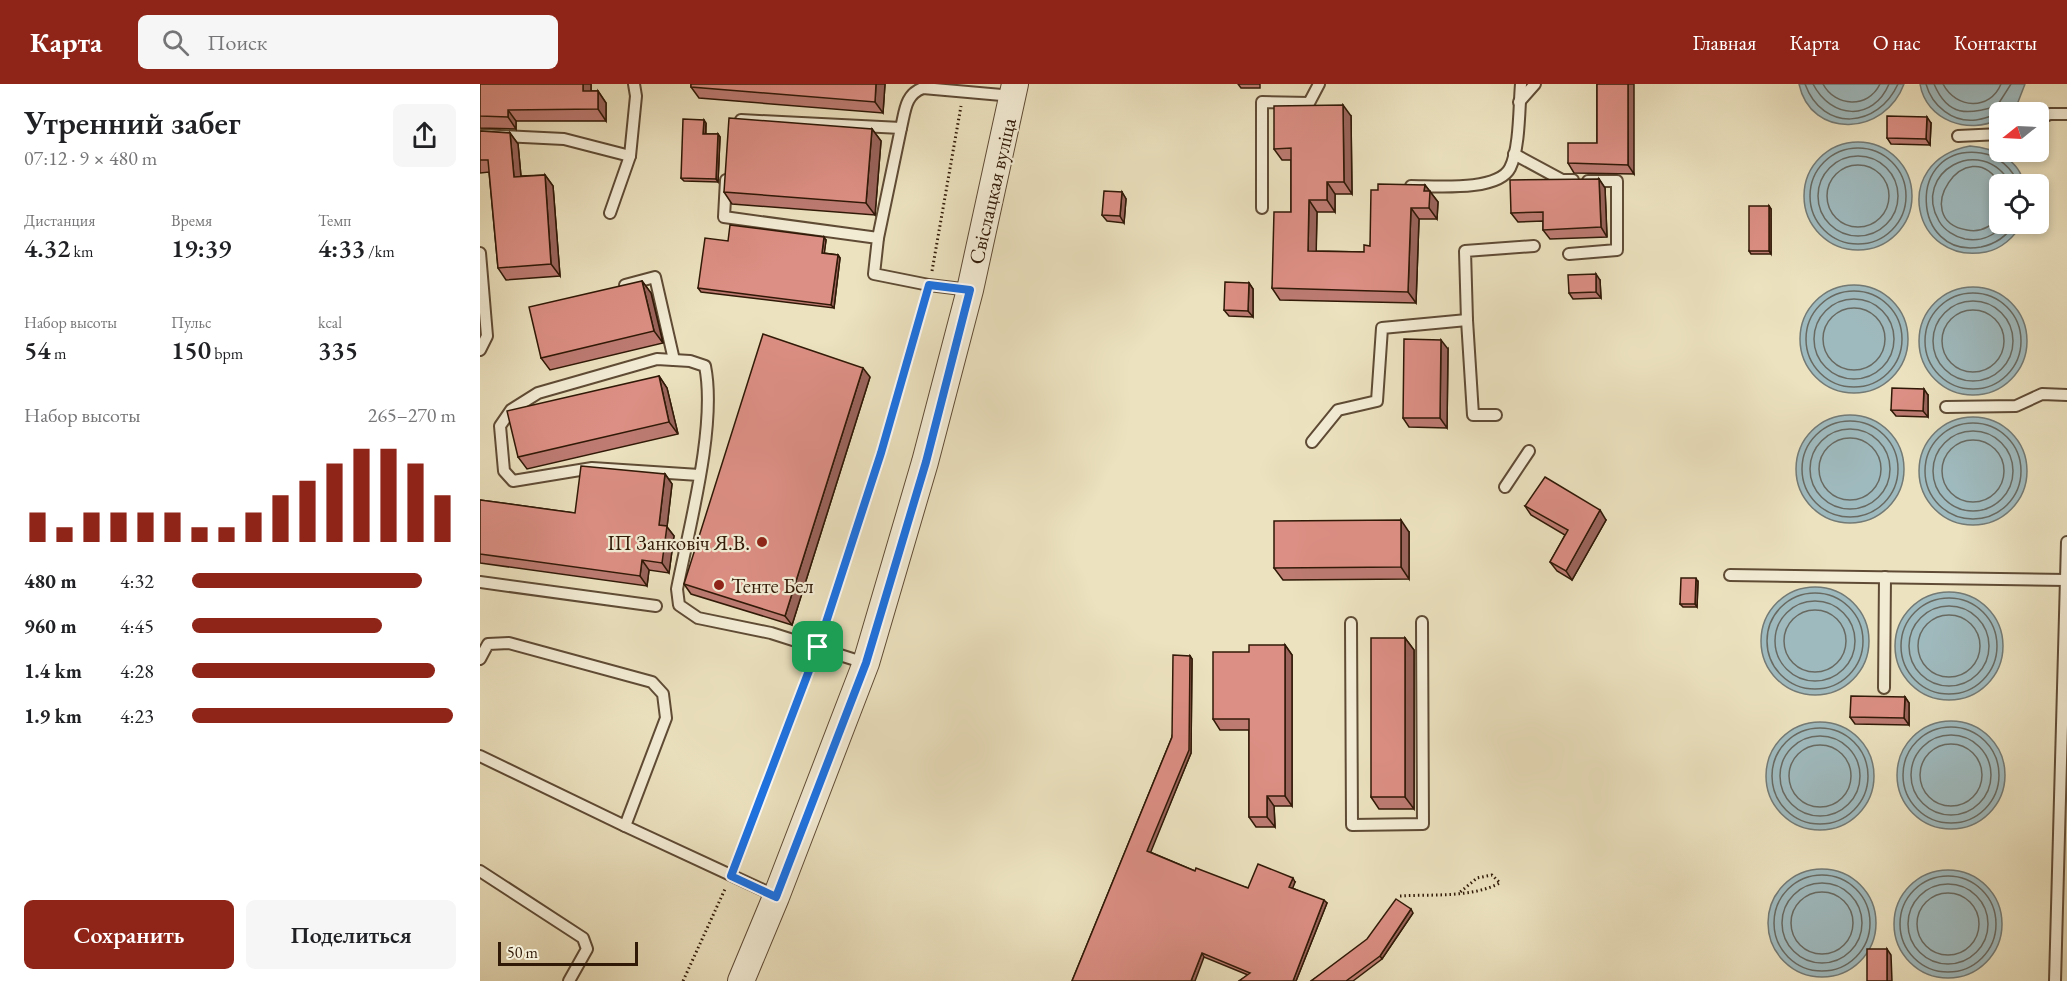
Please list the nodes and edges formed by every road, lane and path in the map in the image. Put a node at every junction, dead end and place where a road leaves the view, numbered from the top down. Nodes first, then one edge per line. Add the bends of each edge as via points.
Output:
1 (634, 84) edge
2 (1319, 84) edge
3 (1521, 84) edge
4 (1535, 84) edge
5 (1014, 90) edge
6 (964, 91) junction
7 (1520, 102) junction
8 (2049, 114) edge
9 (2067, 114) edge
10 (901, 128) junction
11 (728, 131) edge
12 (480, 135) edge
13 (1989, 135) edge
14 (1958, 136) dead end
15 (1514, 154) junction
16 (630, 156) junction
17 (727, 163) edge
18 (1400, 186) edge
19 (1262, 208) dead end
20 (610, 213) dead end
21 (878, 238) junction
22 (1534, 246) dead end
23 (480, 253) edge
24 (1569, 254) dead end
25 (929, 285) junction
26 (611, 288) edge
27 (970, 290) junction
28 (1467, 320) junction
29 (480, 350) edge
30 (674, 360) junction
31 (2067, 394) edge
32 (1946, 407) dead end
33 (1496, 415) dead end
34 (1312, 442) dead end
35 (1529, 452) dead end
36 (699, 475) junction
37 (1505, 487) dead end
38 (2067, 542) edge
39 (1730, 575) dead end
40 (1885, 577) junction
41 (2066, 580) edge
42 (480, 582) edge
43 (656, 606) dead end
44 (1422, 622) dead end
45 (1350, 623) dead end
46 (818, 647) junction
47 (480, 659) edge
48 (866, 663) junction
49 (1884, 688) dead end
50 (2066, 691) edge
51 (480, 756) edge
52 (625, 826) junction
53 (480, 871) edge
54 (731, 876) junction
55 (1459, 893) junction
56 (1400, 896) dead end
57 (776, 897) junction
58 (569, 981) edge
59 (683, 981) edge
60 (741, 981) edge
61 (2055, 981) edge

1 - 16 lane
2 - 19 lane via 1310,103 1262,102
3 - 7 lane
4 - 7 lane
5 - 6 lane
5 - 27 street, Свіслацкая вуліца
6 - 10 lane via 913,91
6 - 25 path
7 - 15 lane
8 - 9 lane
10 - 11 lane via 745,119 735,122
10 - 21 lane
12 - 16 lane via 564,139
13 - 14 lane
15 - 18 lane via 1503,177 1485,183
15 - 24 lane via 1562,180 1617,181 1617,250
16 - 20 lane
17 - 21 lane via 724,217
21 - 25 lane via 874,274
22 - 28 lane via 1465,251
23 - 29 lane via 487,336
25 - 27 lane
25 - 46 path via 881,453
26 - 30 lane via 655,277
27 - 48 street, Свіслацкая вуліца via 926,462
28 - 33 lane via 1473,416
28 - 34 lane via 1382,328 1377,401 1338,410
30 - 36 lane via 705,366 709,389
30 - 36 lane via 657,359 538,393 511,410 500,426 504,471 513,481 592,468
31 - 32 lane via 2042,394 2016,406
35 - 37 lane
36 - 46 lane via 677,589 679,605 698,618
38 - 41 lane
39 - 40 lane
40 - 41 lane
40 - 49 lane
41 - 50 lane
42 - 43 lane
44 - 45 lane via 1423,824 1352,825
46 - 48 lane
46 - 54 path
47 - 52 lane via 488,644 509,643 652,682 663,694 666,718
48 - 57 street, Свіслацкая вуліца
50 - 61 lane
51 - 52 lane
52 - 54 lane
53 - 58 lane via 583,938 587,949
54 - 57 lane
54 - 59 path
55 - 55 path via 1484,891 1500,882 1492,875 1477,878
55 - 56 path
57 - 60 street, Свіслацкая вуліца

